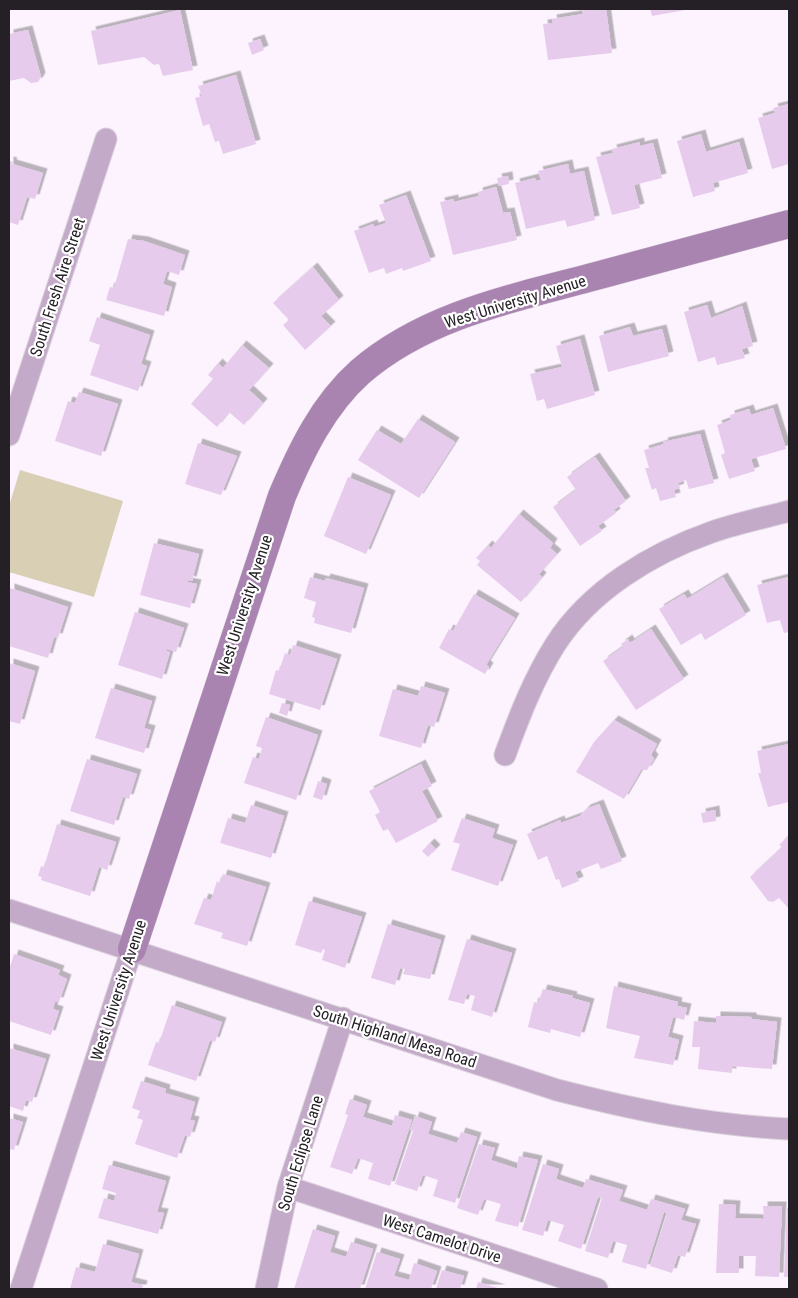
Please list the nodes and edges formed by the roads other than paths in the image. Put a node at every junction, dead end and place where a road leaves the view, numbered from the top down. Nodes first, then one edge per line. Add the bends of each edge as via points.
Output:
1 (106, 139) dead end
2 (789, 224) edge
3 (9, 435) edge
4 (789, 511) edge
5 (505, 755) dead end
6 (9, 910) edge
7 (132, 949) junction
8 (343, 1018) junction
9 (789, 1129) edge
10 (288, 1187) junction
11 (20, 1289) edge
12 (266, 1289) edge
13 (597, 1289) edge

1 - 3 street, South Fresh Aire Street
2 - 7 street, West University Avenue via 455,316 395,347 360,372 338,396 298,456 282,496
4 - 5 street via 713,532 667,551 638,567 582,611 556,644 527,696
6 - 7 street, South Highland Mesa Road
7 - 8 street, South Highland Mesa Road
7 - 11 street, West University Avenue
8 - 9 street, South Highland Mesa Road via 557,1090 640,1111 710,1123
8 - 10 street, South Eclipse Lane
10 - 12 street, South Eclipse Lane
10 - 13 street, West Camelot Drive

